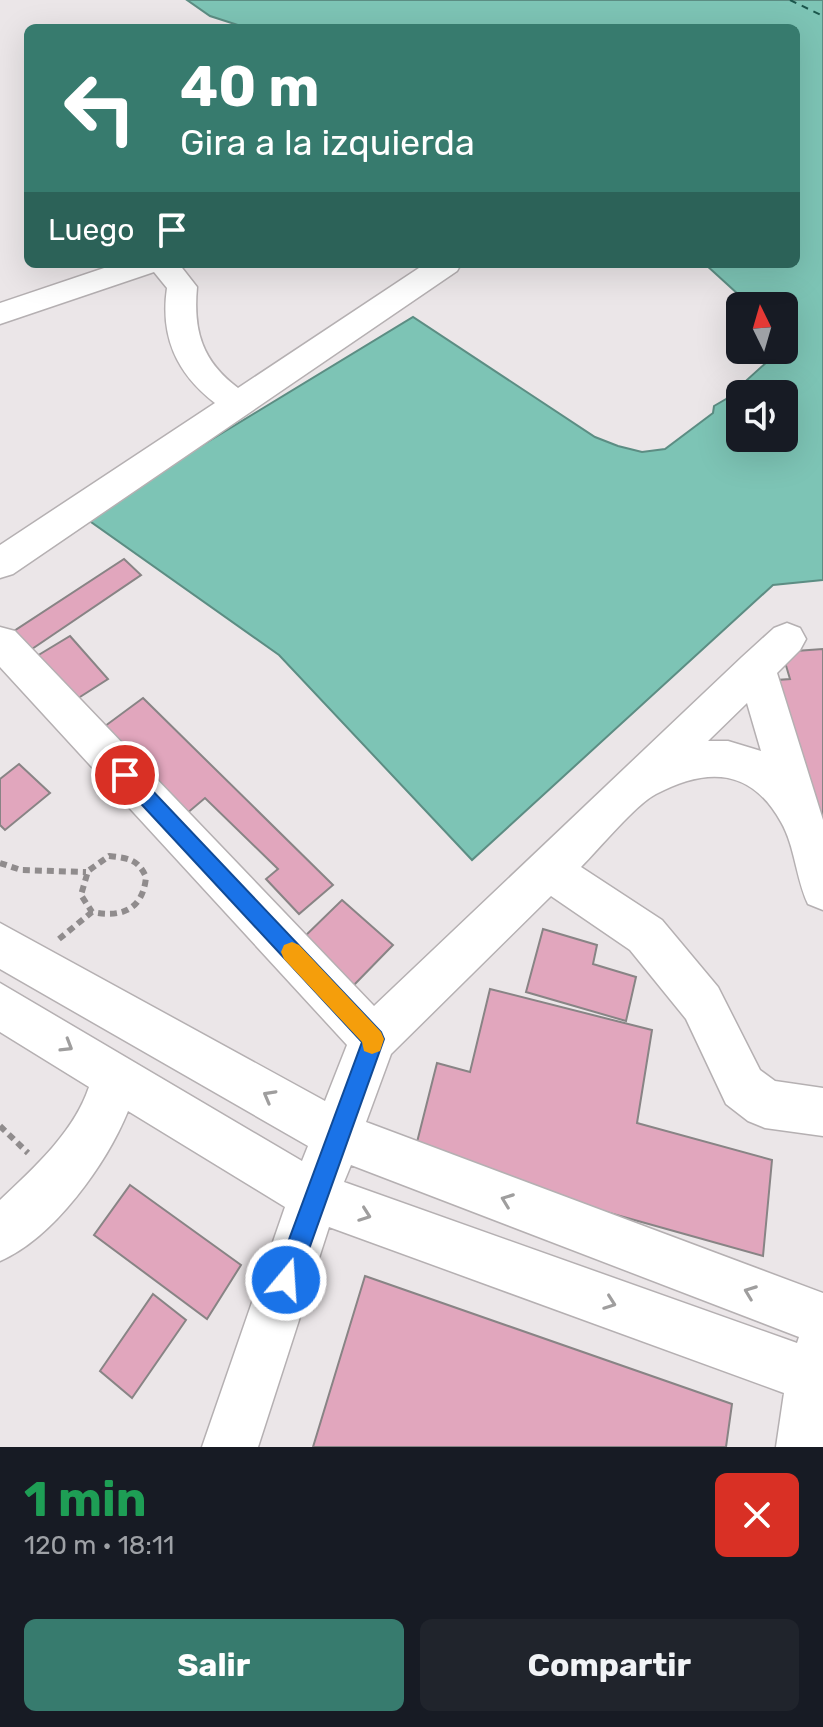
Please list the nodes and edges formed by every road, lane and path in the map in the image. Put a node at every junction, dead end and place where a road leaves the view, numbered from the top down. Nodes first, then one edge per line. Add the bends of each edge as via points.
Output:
1 (135, 268) edge
2 (166, 268) edge
3 (440, 268) edge
4 (0, 314) edge
5 (238, 404) junction
6 (0, 564) edge
7 (787, 639) dead end
8 (1, 642) edge
9 (756, 668) junction
10 (629, 791) junction
11 (801, 817) junction
12 (0, 863) edge
13 (548, 870) junction
14 (87, 872) junction
15 (823, 890) edge
16 (0, 945) edge
17 (0, 1006) edge
18 (373, 1039) junction
19 (116, 1076) junction
20 (823, 1112) edge
21 (339, 1136) junction
22 (314, 1196) junction
23 (0, 1235) edge
24 (823, 1320) edge
25 (820, 1367) edge
26 (230, 1447) edge
27 (804, 1447) edge

1 - 4 lane
2 - 5 lane via 182,287 185,351 207,380
3 - 5 lane
5 - 6 lane
7 - 9 lane
8 - 18 lane
9 - 10 lane
9 - 11 lane
10 - 11 lane via 698,758 727,758 773,778
10 - 13 lane
11 - 15 lane
12 - 14 path via 21,870
13 - 18 lane
13 - 20 lane via 646,935 702,1003 743,1087 765,1104
14 - 14 path via 81,895 92,912 125,914 142,899 144,870 130,857 109,856
21 -> 16 lane
17 -> 19 lane
18 - 21 lane
19 - 22 lane
19 - 23 lane via 94,1135
21 - 22 lane
24 -> 21 lane
22 -> 25 lane
22 - 26 lane
25 - 27 lane

